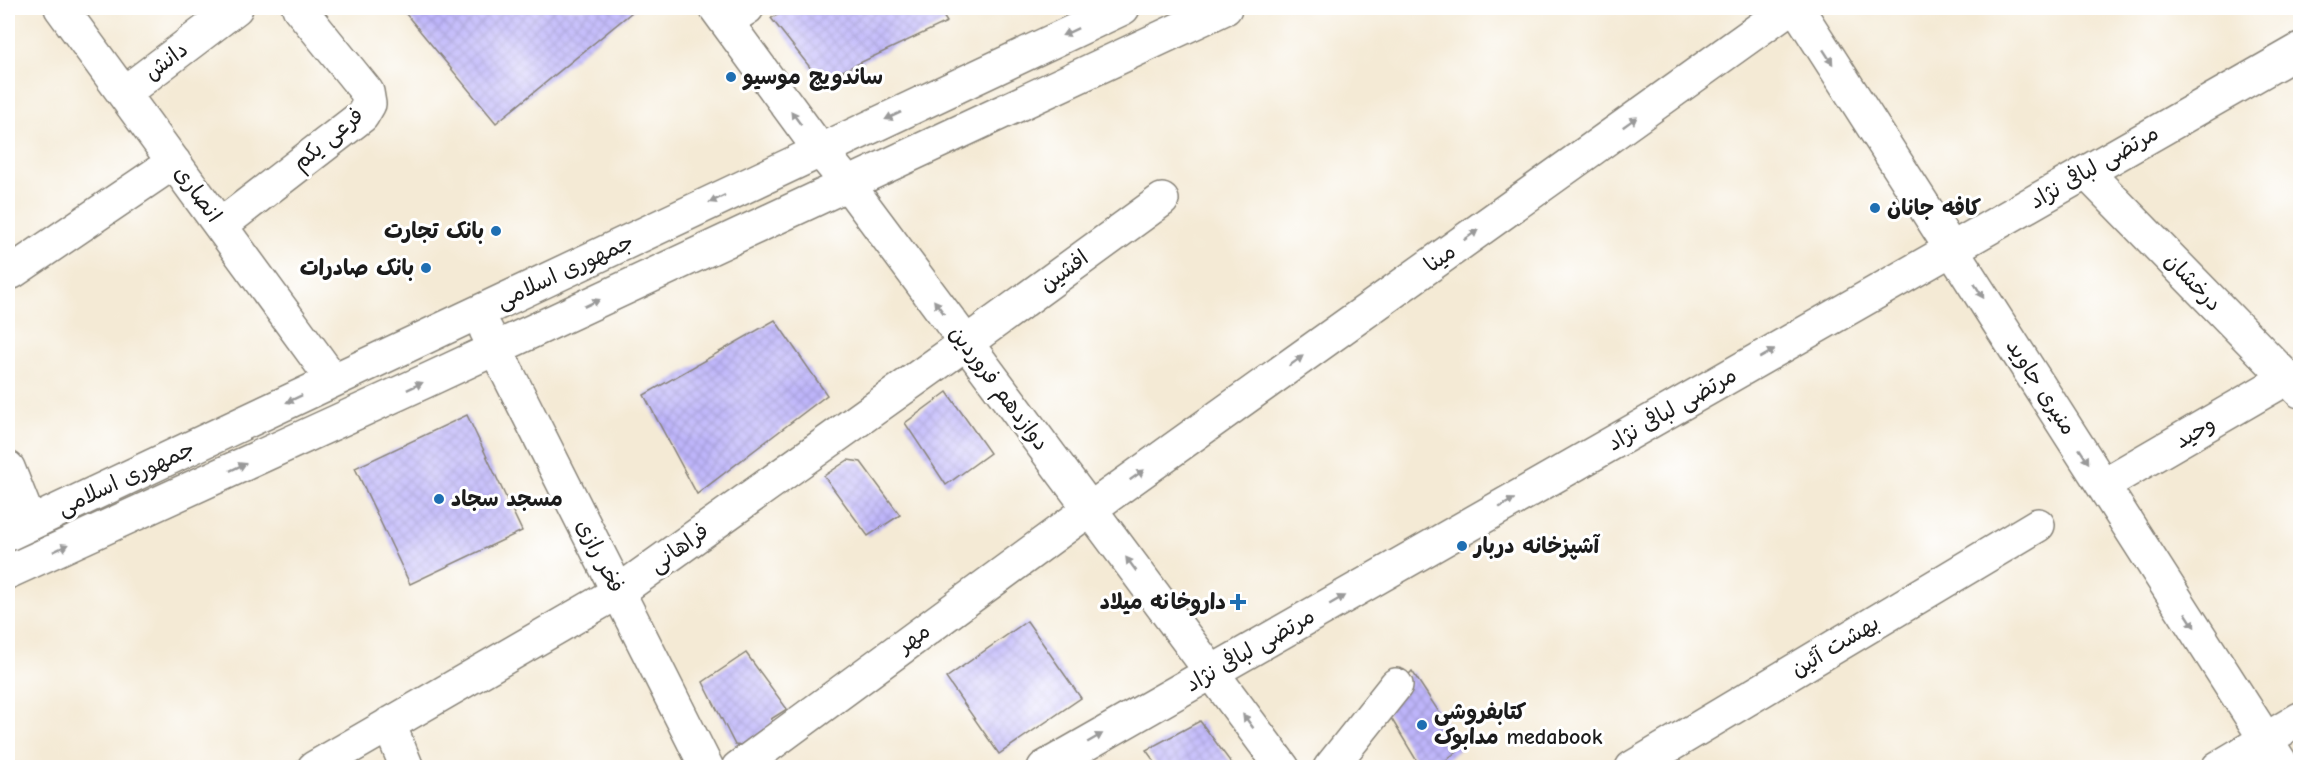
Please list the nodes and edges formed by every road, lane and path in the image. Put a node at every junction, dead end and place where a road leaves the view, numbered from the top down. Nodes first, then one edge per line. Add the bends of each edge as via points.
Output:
1 (61, 8) edge
2 (236, 8) edge
3 (299, 8) edge
4 (1123, 8) edge
5 (1225, 8) edge
6 (1790, 8) edge
7 (1797, 8) edge
8 (730, 12) edge
9 (2301, 50) edge
10 (124, 93) junction
11 (820, 150) junction
12 (174, 162) junction
13 (2086, 172) junction
14 (847, 183) junction
15 (1162, 200) dead end
16 (221, 225) junction
17 (1952, 249) junction
18 (12, 272) dead end
19 (477, 313) junction
20 (966, 343) junction
21 (495, 348) junction
22 (333, 380) junction
23 (2294, 385) edge
24 (8, 468) edge
25 (2103, 485) junction
26 (1090, 509) junction
27 (2038, 525) dead end
28 (19, 528) edge
29 (8, 572) edge
30 (618, 592) junction
31 (1211, 672) junction
32 (1396, 685) dead end
33 (2301, 719) edge
34 (389, 724) junction
35 (2266, 739) junction
36 (1282, 767) edge
37 (314, 768) edge
38 (407, 768) edge
39 (707, 768) edge
40 (738, 768) edge
41 (1044, 768) edge
42 (1330, 768) edge
43 (1632, 768) edge
44 (2218, 768) edge
45 (2284, 768) edge

1 - 10 street, انصاری
2 - 10 street, دانش
3 - 16 street, فرعی یکم via 367,93 369,104 362,116
4 -> 11 street, جمهوری اسلامی
5 - 14 street
26 -> 6 street, مینا
7 -> 17 street, منیری جاوید
11 -> 8 street, دوازدهم فروردین
9 - 13 street, مرتضی لبافی نژاد
10 - 12 street, انصاری
11 - 14 street, دوازدهم فروردین
11 -> 19 street, جمهوری اسلامی
12 - 16 street, انصاری
12 - 18 street
13 - 17 street, مرتضی لبافی نژاد
13 - 23 street, درخشان
20 -> 14 street, دوازدهم فروردین
21 -> 14 street
15 - 20 street, افشین
16 - 22 street, انصاری
17 -> 25 street, منیری جاوید
31 -> 17 street, مرتضی لبافی نژاد
19 - 21 street, فخر رازی
19 - 22 street, جمهوری اسلامی
20 - 26 street, دوازدهم فروردین
20 - 30 street, فراهانی
29 -> 21 street
21 - 30 street, فخر رازی
22 -> 28 street, جمهوری اسلامی
23 - 25 street, وحید
24 - 28 street
25 -> 35 street, منیری جاوید
31 -> 26 street, دوازدهم فروردین
26 - 40 street, مهر
27 - 43 street, بهشت آئین
30 - 34 street, فراهانی
30 - 39 street, فخر رازی
36 -> 31 street, دوازدهم فروردین
41 -> 31 street, مرتضی لبافی نژاد
32 - 42 street
33 - 35 street
34 - 37 street, فراهانی
34 - 38 street
35 - 44 street
35 - 45 street, منیری جاوید

